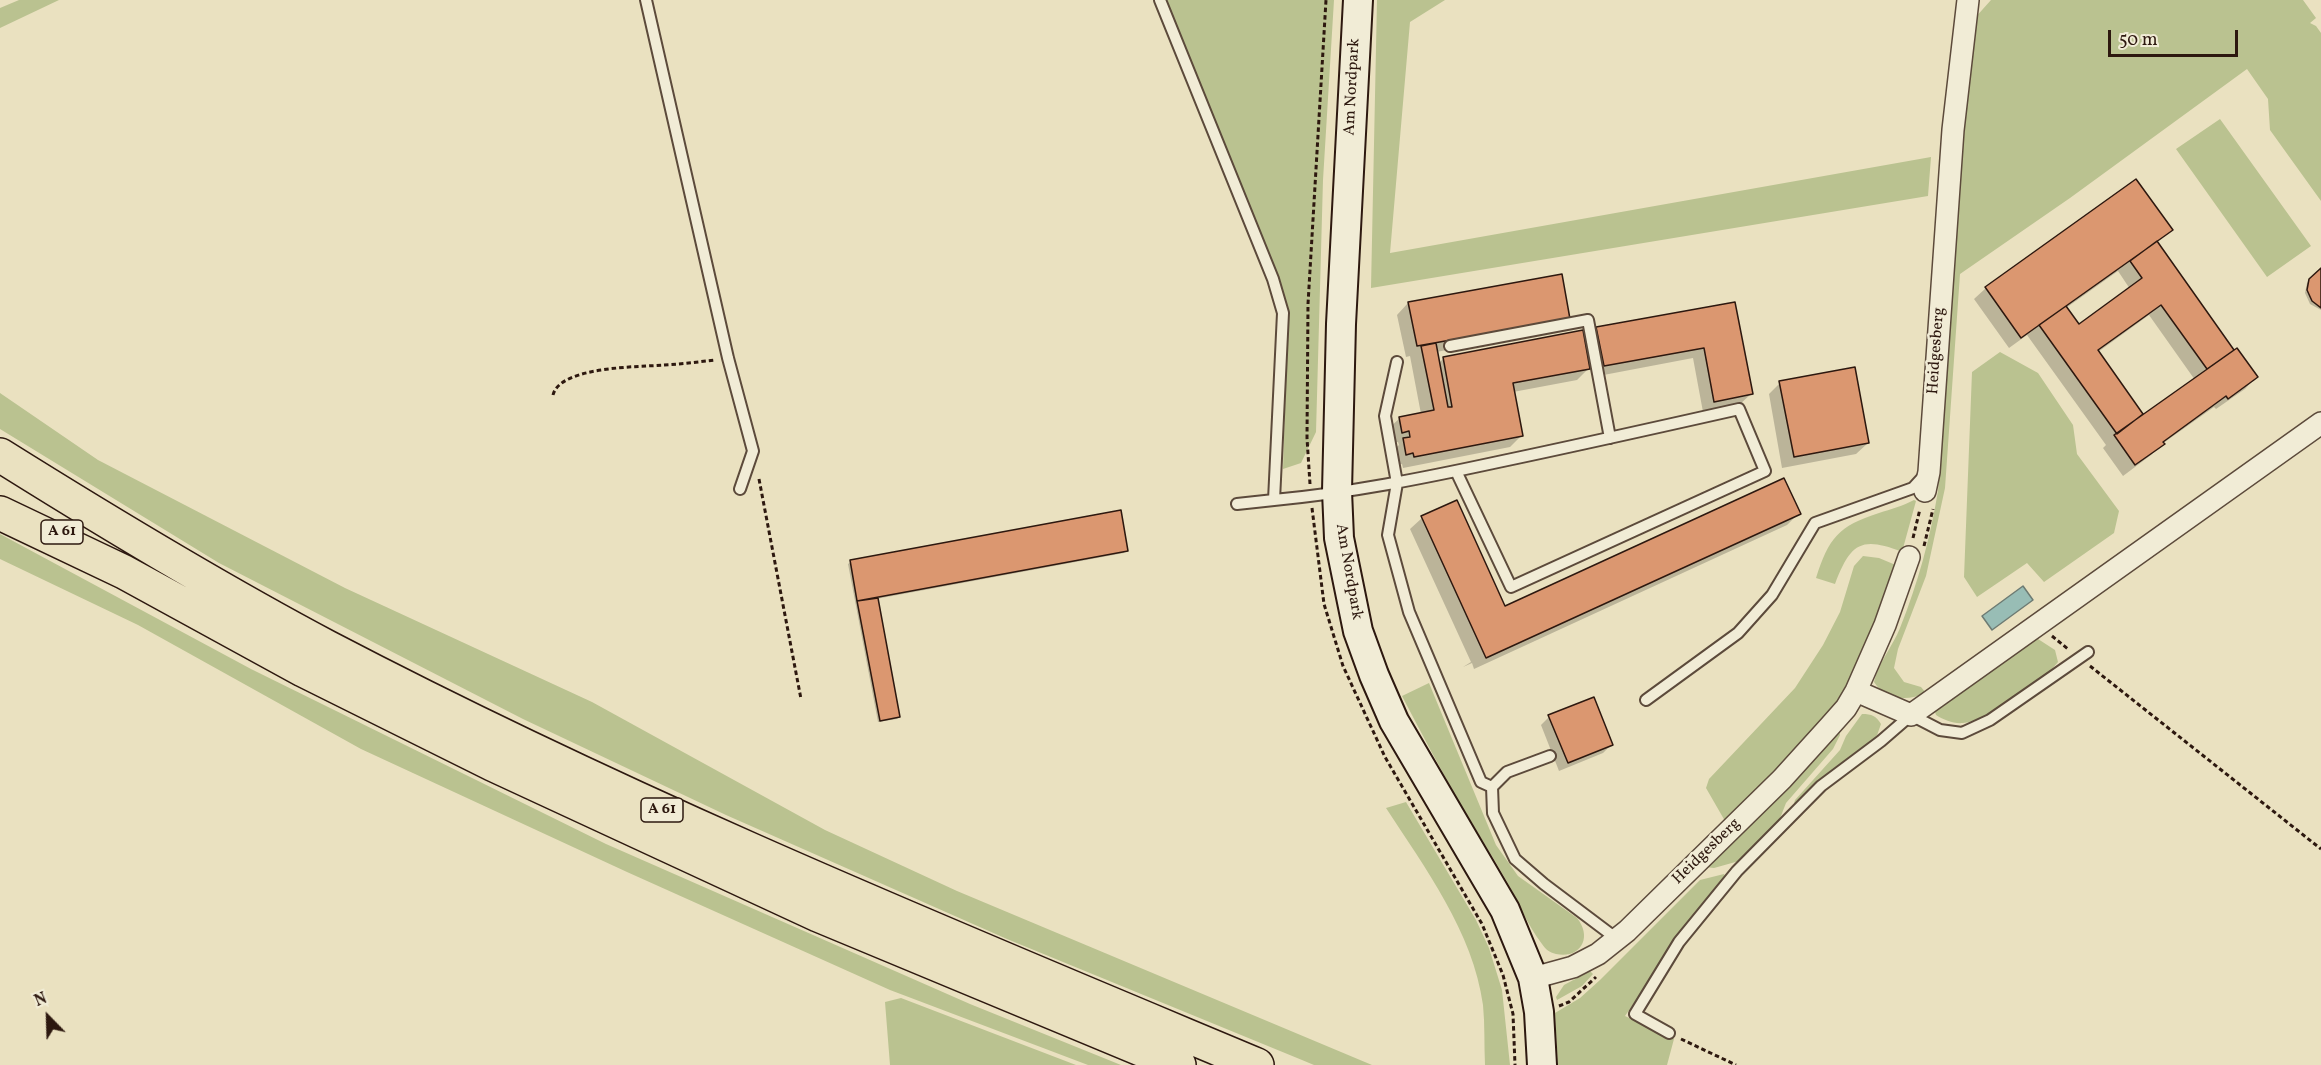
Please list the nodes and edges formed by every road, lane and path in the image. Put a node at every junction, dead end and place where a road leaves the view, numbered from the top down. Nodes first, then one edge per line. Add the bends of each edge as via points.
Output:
1 (646, 0) edge
2 (1160, 0) edge
3 (1358, 0) edge
4 (1968, 0) edge
5 (1450, 346) dead end
6 (729, 358) junction
7 (1397, 362) dead end
8 (553, 395) dead end
9 (2321, 423) edge
10 (1610, 438) junction
11 (753, 451) junction
12 (0, 455) edge
13 (1456, 471) junction
14 (1927, 482) junction
15 (1397, 483) junction
16 (740, 489) dead end
17 (1337, 491) junction
18 (0, 492) edge
19 (1274, 500) junction
20 (1237, 504) dead end
21 (0, 513) edge
22 (1909, 557) joint
23 (124, 572) junction
24 (2036, 624) junction
25 (2083, 655) junction
26 (1856, 691) junction
27 (801, 699) dead end
28 (1646, 700) dead end
29 (1911, 715) junction
30 (1550, 756) dead end
31 (1492, 787) junction
32 (2321, 849) edge
33 (1617, 939) junction
34 (1533, 978) junction
35 (1514, 1014) dead end
36 (1669, 1033) joint
37 (1179, 1065) edge
38 (1257, 1065) edge
39 (1515, 1065) edge
40 (1542, 1065) edge
41 (1736, 1065) edge

1 - 6 lane
2 - 19 lane via 1273,279 1283,313
3 - 17 street, Am Nordpark via 1341,324
4 - 14 street, Heidgesberg via 1953,130
5 - 10 lane via 1588,320
6 - 8 path via 596,370 567,380 557,386
6 - 11 lane
7 - 15 lane via 1385,416
9 - 24 street
10 - 13 lane
10 - 13 lane via 1739,409 1765,471 1510,587
11 - 16 lane
11 - 27 path
12 - 38 highway, A 61 via 130,535 326,646 518,741 655,807 906,918
13 - 15 lane
14 - 22 path
14 - 28 lane via 1815,523 1772,595 1738,633
15 - 17 lane
15 - 31 lane via 1388,535 1409,612 1481,782
17 - 19 lane
17 - 34 street, Am Nordpark via 1339,538 1358,631 1374,675 1394,721 1505,910
18 - 23 highway, A 61
19 - 20 lane
21 - 23 highway
22 - 26 street, Heidgesberg
23 - 37 highway, A 61 via 303,670 492,764 818,915
24 - 25 path
24 - 29 street
25 - 29 lane via 1990,720 1962,733 1940,730
25 - 32 path
26 - 29 street
26 - 33 street, Heidgesberg via 1846,708 1782,779
29 - 36 lane via 1821,786 1737,871 1679,942 1635,1014
30 - 31 lane via 1507,772
31 - 33 lane via 1493,813 1515,859
33 - 34 street, Heidgesberg via 1573,967
34 - 40 street, Am Nordpark
35 - 39 path
36 - 41 path

